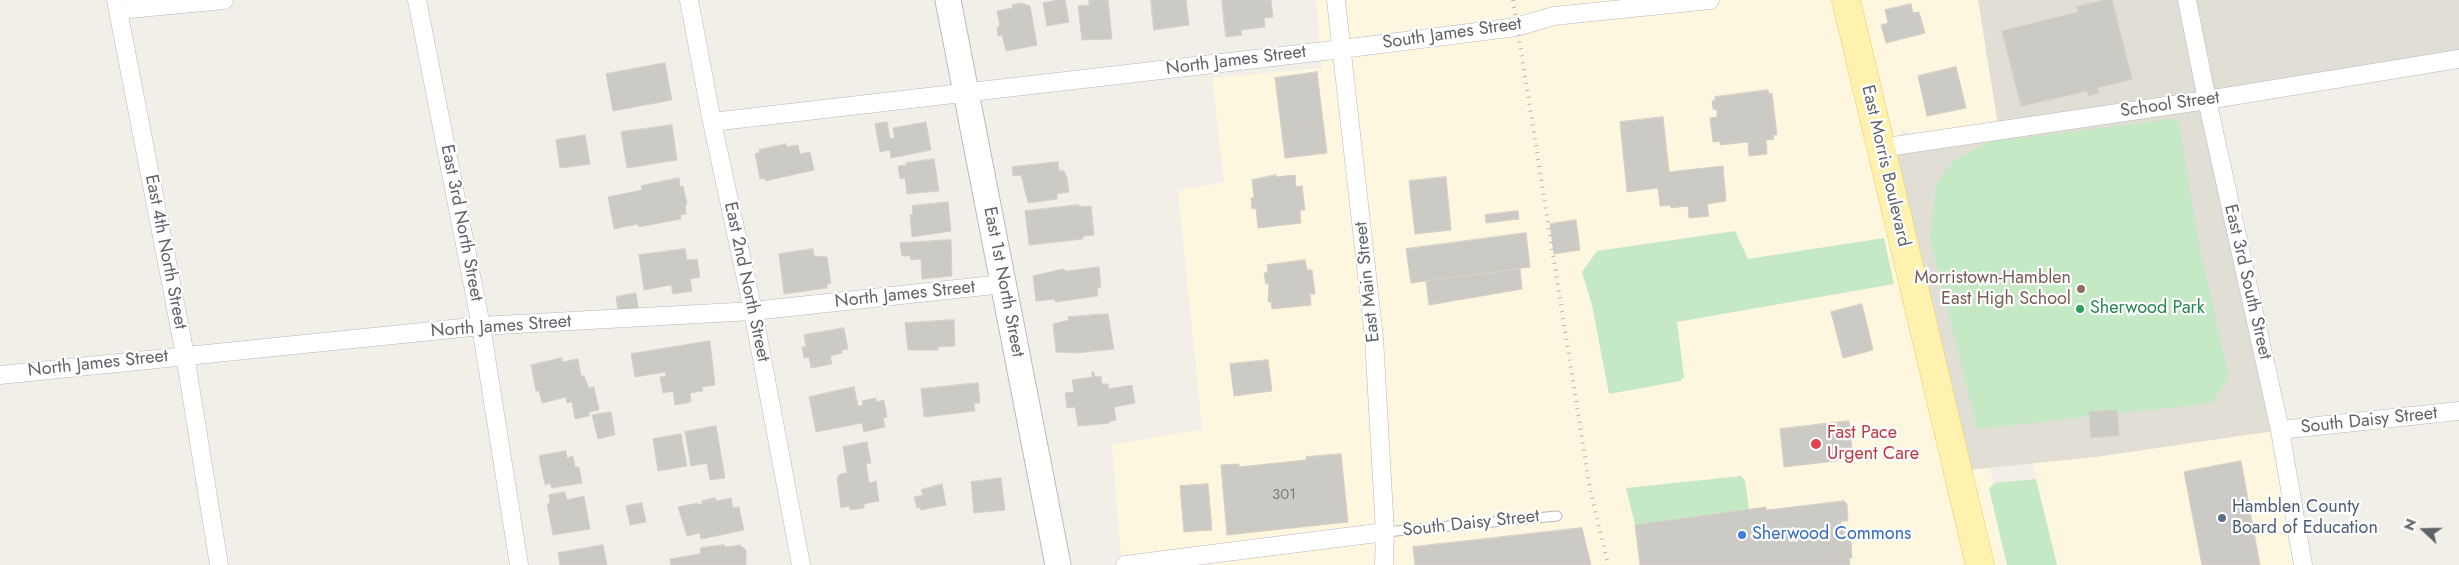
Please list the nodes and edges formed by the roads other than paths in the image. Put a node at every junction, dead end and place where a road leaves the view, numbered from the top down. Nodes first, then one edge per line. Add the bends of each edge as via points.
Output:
1 (224, 0) edge
2 (417, 0) edge
3 (689, 0) edge
4 (948, 0) edge
5 (1336, 0) edge
6 (1710, 0) edge
7 (1846, 0) edge
8 (2187, 0) edge
9 (117, 5) edge
10 (1553, 8) edge
11 (1342, 49) junction
12 (2459, 59) edge
13 (968, 94) junction
14 (2207, 100) junction
15 (712, 122) junction
16 (1880, 148) junction
17 (1003, 284) junction
18 (753, 311) junction
19 (481, 326) junction
20 (185, 355) junction
21 (0, 375) edge
22 (2459, 411) edge
23 (2280, 430) junction
24 (1557, 516) dead end
25 (1386, 532) junction
26 (219, 565) edge
27 (519, 565) edge
28 (801, 565) edge
29 (1058, 565) edge
30 (1125, 565) edge
31 (1384, 565) edge
32 (1980, 565) edge
33 (2303, 565) edge

1 - 9 street
2 - 19 street, East 3rd North Street
3 - 15 street, East 2nd North Street
4 - 13 main road, East 1st North Street
5 - 11 street, East Main Street
6 - 10 street, South James Street
7 - 16 main road, East Morris Boulevard
8 - 14 street, East 3rd South Street
9 - 20 street, East 4th North Street
10 - 11 street, South James Street via 1516,27
11 - 13 street, North James Street
11 - 25 street, East Main Street via 1374,338
12 - 14 street, School Street
13 - 15 street, North James Street
13 - 17 main road, East 1st North Street
14 - 16 street, School Street
14 - 23 street, East 3rd South Street
15 - 18 street, East 2nd North Street
16 - 32 main road, East Morris Boulevard
17 - 18 street, North James Street
17 - 29 main road, East 1st North Street
18 - 19 street, North James Street
18 - 28 street, East 2nd North Street
19 - 20 street, North James Street
19 - 27 street, East 3rd North Street
20 - 21 street, North James Street
20 - 26 street, East 4th North Street
22 - 23 street, South Daisy Street
23 - 33 street, East 3rd South Street
24 - 25 lane, South Daisy Street
25 - 30 street
25 - 31 street, East Main Street

